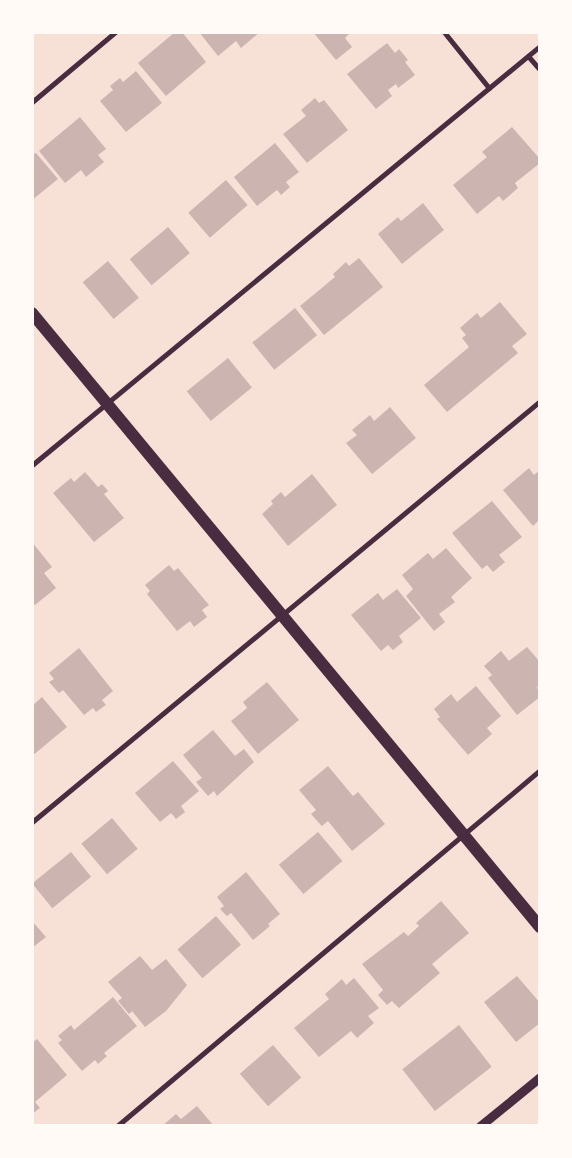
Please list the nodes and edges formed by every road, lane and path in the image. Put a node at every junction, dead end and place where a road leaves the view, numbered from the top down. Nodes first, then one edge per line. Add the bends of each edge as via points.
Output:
1 (115, 32) edge
2 (444, 32) edge
3 (540, 46) edge
4 (528, 56) junction
5 (540, 70) edge
6 (489, 88) junction
7 (32, 102) edge
8 (32, 313) edge
9 (540, 401) edge
10 (107, 404) junction
11 (32, 465) edge
12 (282, 615) junction
13 (540, 770) edge
14 (32, 822) edge
15 (463, 835) junction
16 (540, 927) edge
17 (540, 1077) edge
18 (117, 1126) edge
19 (480, 1126) edge

1 - 7 street
2 - 6 street
3 - 4 street
4 - 5 street
4 - 6 street
6 - 10 street
8 - 10 main road
9 - 12 street
10 - 11 street
10 - 12 main road
12 - 14 street
12 - 15 main road
13 - 15 street
15 - 16 main road
15 - 18 street
17 - 19 street

